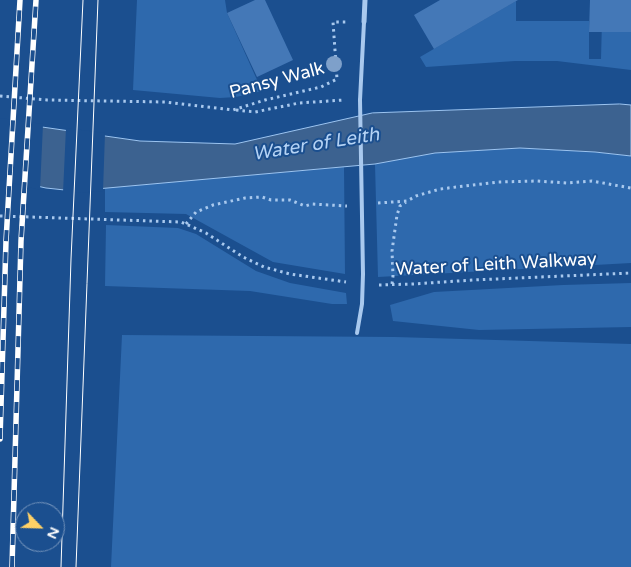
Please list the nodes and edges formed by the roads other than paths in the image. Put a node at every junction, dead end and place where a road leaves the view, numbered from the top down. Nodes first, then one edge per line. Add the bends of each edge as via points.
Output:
1 (365, 0) edge
2 (364, 22) joint
3 (358, 333) dead end

1 - 2 street
2 - 3 lane, bridge via 360,100 363,285

